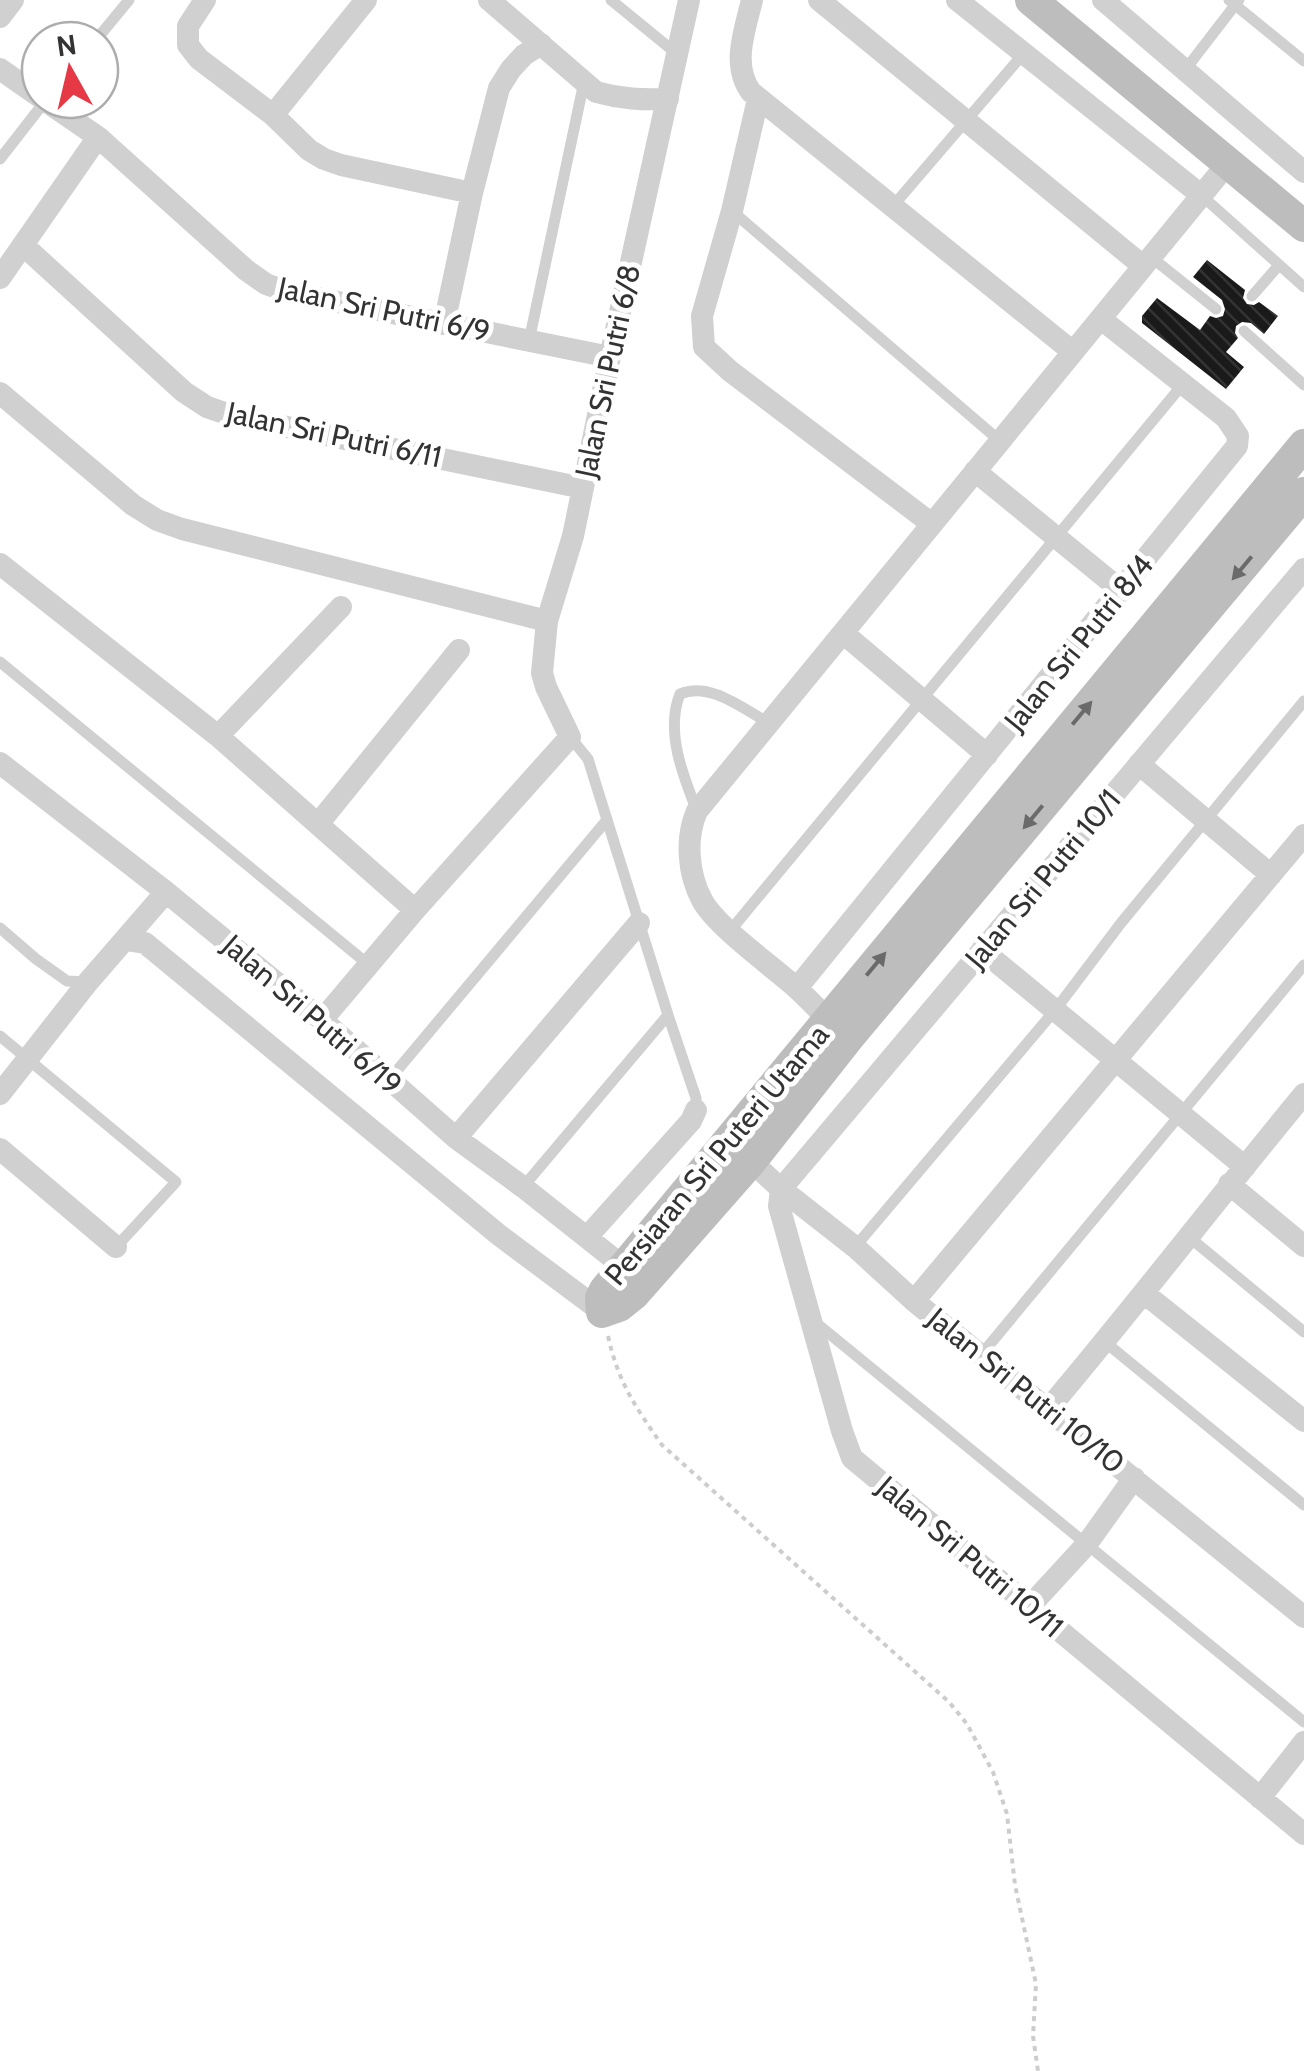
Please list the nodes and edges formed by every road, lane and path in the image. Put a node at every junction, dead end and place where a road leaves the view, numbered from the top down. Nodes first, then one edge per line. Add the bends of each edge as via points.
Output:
1 (13, 0) edge
2 (129, 0) edge
3 (206, 0) edge
4 (366, 0) edge
5 (489, 0) edge
6 (612, 0) edge
7 (688, 0) edge
8 (752, 0) edge
9 (820, 0) edge
10 (958, 0) edge
11 (1030, 0) edge
12 (1104, 0) edge
13 (1234, 2) edge
14 (0, 17) edge
15 (112, 20) edge
16 (541, 44) junction
17 (1024, 53) junction
18 (677, 54) junction
19 (1304, 60) edge
20 (1185, 70) junction
21 (584, 82) junction
22 (668, 99) junction
23 (758, 99) junction
24 (272, 115) junction
25 (965, 119) junction
26 (29, 120) edge
27 (73, 120) edge
28 (98, 137) junction
29 (0, 159) edge
30 (1228, 163) junction
31 (1304, 172) edge
32 (472, 193) junction
33 (1202, 195) junction
34 (893, 206) junction
35 (732, 211) junction
36 (1304, 226) edge
37 (24, 246) junction
38 (1147, 262) junction
39 (1279, 266) junction
40 (0, 278) edge
41 (1304, 287) edge
42 (1252, 296) dead end
43 (1216, 309) dead end
44 (1100, 318) junction
45 (444, 324) junction
46 (1244, 331) dead end
47 (528, 340) junction
48 (1073, 352) junction
49 (610, 357) junction
50 (1183, 384) junction
51 (1304, 385) edge
52 (0, 393) edge
53 (1000, 441) junction
54 (1304, 445) edge
55 (975, 471) junction
56 (583, 488) junction
57 (1304, 492) edge
58 (932, 524) junction
59 (1055, 537) junction
60 (0, 564) edge
61 (1304, 568) edge
62 (1122, 591) junction
63 (342, 607) dead end
64 (547, 621) junction
65 (843, 633) junction
66 (459, 650) dead end
67 (0, 662) edge
68 (922, 698) junction
69 (1304, 701) edge
70 (769, 724) junction
71 (218, 736) junction
72 (570, 737) junction
73 (987, 755) junction
74 (0, 763) edge
75 (1139, 764) junction
76 (697, 811) junction
77 (606, 820) junction
78 (1206, 821) junction
79 (318, 824) junction
80 (1304, 835) edge
81 (1270, 875) junction
82 (166, 892) junction
83 (415, 910) junction
84 (639, 923) junction
85 (0, 928) edge
86 (730, 931) junction
87 (126, 940) junction
88 (982, 950) junction
89 (369, 965) junction
90 (1304, 965) edge
91 (88, 982) junction
92 (797, 988) junction
93 (1056, 1009) junction
94 (668, 1015) junction
95 (322, 1020) junction
96 (839, 1029) junction
97 (0, 1036) edge
98 (27, 1059) junction
99 (1118, 1060) junction
100 (389, 1080) junction
101 (0, 1094) edge
102 (1304, 1094) edge
103 (696, 1110) joint
104 (1180, 1113) junction
105 (456, 1138) junction
106 (0, 1149) edge
107 (751, 1161) junction
108 (1237, 1175) junction
109 (523, 1187) junction
110 (782, 1189) junction
111 (587, 1237) junction
112 (1189, 1237) junction
113 (1302, 1240) edge
114 (854, 1247) junction
115 (116, 1248) joint
116 (624, 1267) junction
117 (1145, 1294) junction
118 (914, 1301) junction
119 (602, 1312) junction
120 (811, 1319) junction
121 (1304, 1332) edge
122 (1104, 1342) junction
123 (981, 1355) junction
124 (1049, 1408) junction
125 (1304, 1421) edge
126 (1134, 1478) junction
127 (1304, 1505) edge
128 (1086, 1544) junction
129 (1029, 1607) junction
130 (1304, 1617) edge
131 (1304, 1722) edge
132 (1304, 1742) edge
133 (1260, 1798) junction
134 (1304, 1834) edge
135 (1038, 2071) edge

1 - 14 street
2 - 15 lane
3 - 24 street via 188,26 188,45
4 - 24 street
5 - 16 street
6 - 18 lane
7 - 18 street, Jalan Sri Putri 6/8
8 - 23 street via 740,68
9 - 25 street
10 - 17 street
11 - 30 street
12 - 20 street
13 - 19 lane
13 - 20 lane
16 - 21 street
16 - 32 street via 524,54 499,88
17 - 25 lane
17 - 33 street
18 - 22 street, Jalan Sri Putri 6/8
20 - 31 street
21 - 22 street via 616,98
21 - 47 lane
22 - 49 street, Jalan Sri Putri 6/8
23 - 34 street
23 - 35 street
24 - 32 street via 324,159
25 - 34 lane
25 - 38 street
26 - 29 lane
27 - 28 street, Jalan Sri Putri 6/9
28 - 37 street
28 - 45 street, Jalan Sri Putri 6/9 via 266,284
30 - 33 street
30 - 36 street
32 - 45 street
33 - 38 street
33 - 39 lane
34 - 48 street
35 - 53 lane
35 - 58 street via 702,316 704,347
37 - 40 street
37 - 56 street, Jalan Sri Putri 6/11 via 207,407
38 - 43 lane
38 - 44 street
39 - 41 lane
39 - 42 lane
44 - 48 street
44 - 50 street, Jalan Sri Putri 8/4
45 - 47 street, Jalan Sri Putri 6/9
46 - 51 lane
47 - 49 street, Jalan Sri Putri 6/9
48 - 53 street
49 - 56 street, Jalan Sri Putri 6/8
50 - 59 lane
50 - 62 street, Jalan Sri Putri 8/4 via 1233,426 1237,446
52 - 64 street via 157,520
53 - 55 street
96 -> 54 street, Persiaran Sri Puteri Utama
55 - 58 street
55 - 59 street
56 - 64 street, Jalan Sri Putri 6/8
57 -> 96 street, Persiaran Sri Puteri Utama
58 - 65 street
59 - 62 street
59 - 68 lane
60 - 71 street
61 - 75 street, Jalan Sri Putri 10/1
62 - 73 street, Jalan Sri Putri 8/4
63 - 71 street
64 - 72 street, Jalan Sri Putri 6/8 via 542,673
65 - 68 street
65 - 70 street
66 - 79 street
67 - 89 lane
68 - 73 street
68 - 86 lane
69 - 78 lane
70 - 76 street
70 - 76 lane via 710,692 680,694 677,746
71 - 79 street
72 - 77 lane via 588,759
72 - 83 street
73 - 92 street, Jalan Sri Putri 8/4
74 - 82 street, Jalan Sri Putri 6/19
75 - 78 street
75 - 88 street, Jalan Sri Putri 10/1
76 - 86 street via 689,845 696,884 703,903
77 - 84 lane
77 - 100 lane
78 - 81 street
78 - 93 lane
79 - 83 street
80 - 81 street
81 - 99 street
82 - 87 street
82 - 95 street, Jalan Sri Putri 6/19
83 - 89 street
84 - 94 lane
84 - 105 street
85 - 91 lane via 67,981
86 - 92 street
87 - 91 street
87 - 119 street via 145,944
88 - 93 street
88 - 110 street, Jalan Sri Putri 10/1
89 - 95 street
90 - 104 lane
91 - 98 street
92 - 96 street
93 - 99 street
93 - 114 lane
94 - 103 lane
94 - 109 lane
95 - 100 street, Jalan Sri Putri 6/19
96 - 107 street, Persiaran Sri Puteri Utama
96 - 116 street, Persiaran Sri Puteri Utama
97 - 98 lane
98 - 101 street
98 - 115 lane via 176,1182
99 - 104 street
99 - 118 street
100 - 105 street, Jalan Sri Putri 6/19
102 - 108 street
103 - 111 street
104 - 108 street
104 - 123 lane
105 - 109 street, Jalan Sri Putri 6/19
106 - 115 street
107 - 110 street, Jalan Sri Putri 10/10
107 - 119 street, Persiaran Sri Puteri Utama via 634,1294
108 - 112 street
108 - 113 street
109 - 111 street, Jalan Sri Putri 6/19
110 - 114 street, Jalan Sri Putri 10/10
110 - 120 street, Jalan Sri Putri 10/11 via 779,1206
111 - 116 street, Jalan Sri Putri 6/19
112 - 117 street
112 - 121 lane
114 - 118 street, Jalan Sri Putri 10/10
116 - 119 street, Persiaran Sri Puteri Utama via 601,1298
117 - 122 street
117 - 125 street
118 - 123 street, Jalan Sri Putri 10/10
119 - 135 path via 631,1401 662,1446 966,1724 993,1772 1006,1814 1036,1984
120 - 128 lane
120 - 129 street, Jalan Sri Putri 10/11 via 852,1458
122 - 124 street
122 - 127 lane
123 - 124 street, Jalan Sri Putri 10/10
124 - 126 street, Jalan Sri Putri 10/10
126 - 128 street
126 - 130 street, Jalan Sri Putri 10/10
128 - 129 street
128 - 131 lane
129 - 133 street, Jalan Sri Putri 10/11
132 - 133 street
133 - 134 street, Jalan Sri Putri 10/11

